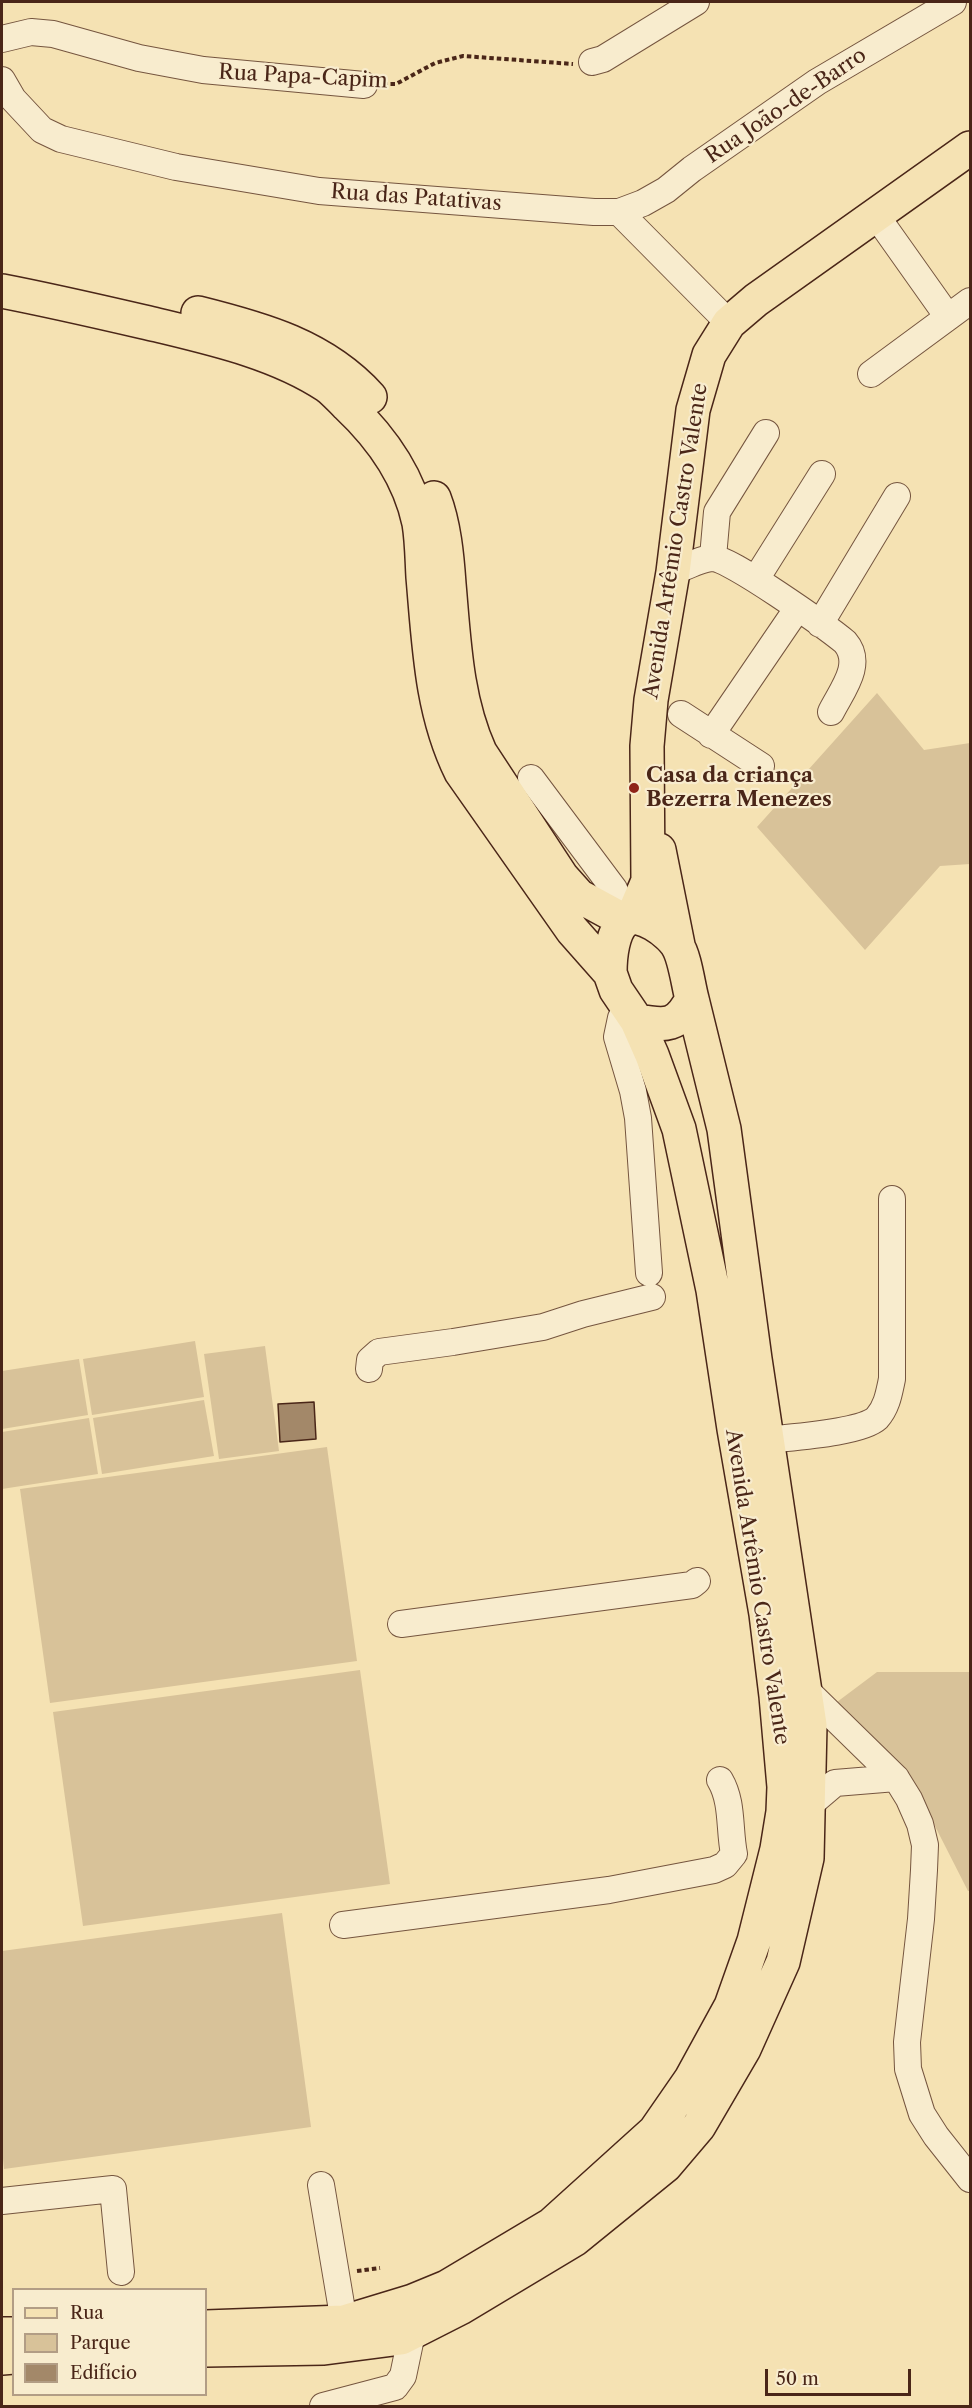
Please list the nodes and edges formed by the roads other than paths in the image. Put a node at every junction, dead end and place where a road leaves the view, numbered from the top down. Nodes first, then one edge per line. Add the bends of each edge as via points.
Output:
1 (696, 2) edge
2 (953, 2) edge
3 (2, 39) edge
4 (592, 62) road end
5 (2, 80) edge
6 (364, 85) road end
7 (970, 148) edge
8 (619, 212) junction
9 (875, 214) junction
10 (2, 269) edge
11 (2, 291) edge
12 (970, 301) edge
13 (948, 317) junction
14 (729, 324) junction
15 (871, 374) dead end
16 (766, 433) dead end
17 (822, 474) dead end
18 (897, 496) dead end
19 (713, 557) junction
20 (673, 572) junction
21 (756, 579) junction
22 (797, 609) junction
23 (820, 624) junction
24 (831, 712) dead end
25 (681, 714) dead end
26 (711, 735) junction
27 (761, 766) dead end
28 (531, 778) dead end
29 (648, 811) junction
30 (628, 919) junction
31 (678, 945) junction
32 (610, 973) junction
33 (692, 999) junction
34 (632, 1014) junction
35 (892, 1199) dead end
36 (369, 1369) dead end
37 (767, 1440) junction
38 (697, 1581) dead end
39 (401, 1624) dead end
40 (805, 1689) junction
41 (896, 1778) junction
42 (720, 1780) dead end
43 (808, 1806) junction
44 (343, 1925) dead end
45 (970, 2179) edge
46 (321, 2186) dead end
47 (2, 2201) edge
48 (121, 2272) dead end
49 (344, 2322) junction
50 (207, 2327) edge
51 (406, 2336) junction
52 (207, 2350) edge
53 (323, 2406) edge

1 - 4 street
2 - 8 street, Rua João-de-Barro via 817,82 666,190
3 - 6 street, Rua Papa-Capim via 52,34 139,58 203,70
5 - 8 street, Rua das Patativas via 13,99 42,130 61,139 176,167 319,191
7 - 9 main road, Avenida Artêmio Castro Valente
8 - 14 street
9 - 13 street
9 - 14 main road, Avenida Artêmio Castro Valente
10 - 30 main road via 250,326 295,343 336,365 362,388 404,437 440,512 455,660 465,714 480,752 562,877 579,896
11 - 32 main road via 216,339 283,363 328,387 369,425 409,489 419,524 431,669 438,710 451,750 461,772 572,930
12 - 13 street
13 - 15 street
14 - 20 main road, Avenida Artêmio Castro Valente via 709,355 693,410
16 - 19 street via 717,512
17 - 21 street
18 - 23 street
19 - 20 street
19 - 21 street via 724,559
20 - 29 main road, Avenida Artêmio Castro Valente via 651,700
21 - 22 street
22 - 23 street
22 - 26 street
23 - 24 street via 845,642 855,660
25 - 26 street
26 - 27 street
28 - 30 street via 614,889
29 - 30 main road, Avenida Artêmio Castro Valente via 648,881
29 - 31 main road, Avenida Artêmio Castro Valente
30 - 31 main road via 655,924
30 - 32 main road via 618,932
31 - 33 main road
32 - 34 main road
33 - 34 main road via 684,1013 670,1023 660,1025
33 - 37 main road via 724,1129
34 - 36 street via 621,1018 617,1037 639,1126 650,1285 543,1327 379,1352 370,1360
34 - 49 main road, Avenida Artêmio Castro Valente via 679,1129 714,1290 776,1696 784,1787 777,1849 754,1941 731,2006 691,2079 655,2131 551,2225 447,2287
35 - 37 street via 892,1379 886,1406 866,1425
37 - 40 main road
38 - 39 street via 692,1585
40 - 41 street
40 - 43 main road via 810,1725
41 - 43 street via 835,1784
41 - 45 street via 920,1824 925,1845 907,2042 908,2069 922,2114
42 - 44 street via 730,1812 734,1854 714,1870 609,1890
43 - 51 main road via 807,1858 783,1962 744,2049 699,2126 665,2166 575,2240
46 - 49 street
47 - 48 street via 112,2189
49 - 50 main road, Avenida Artêmio Castro Valente
51 - 52 main road via 324,2348
51 - 53 street via 403,2376 395,2387

